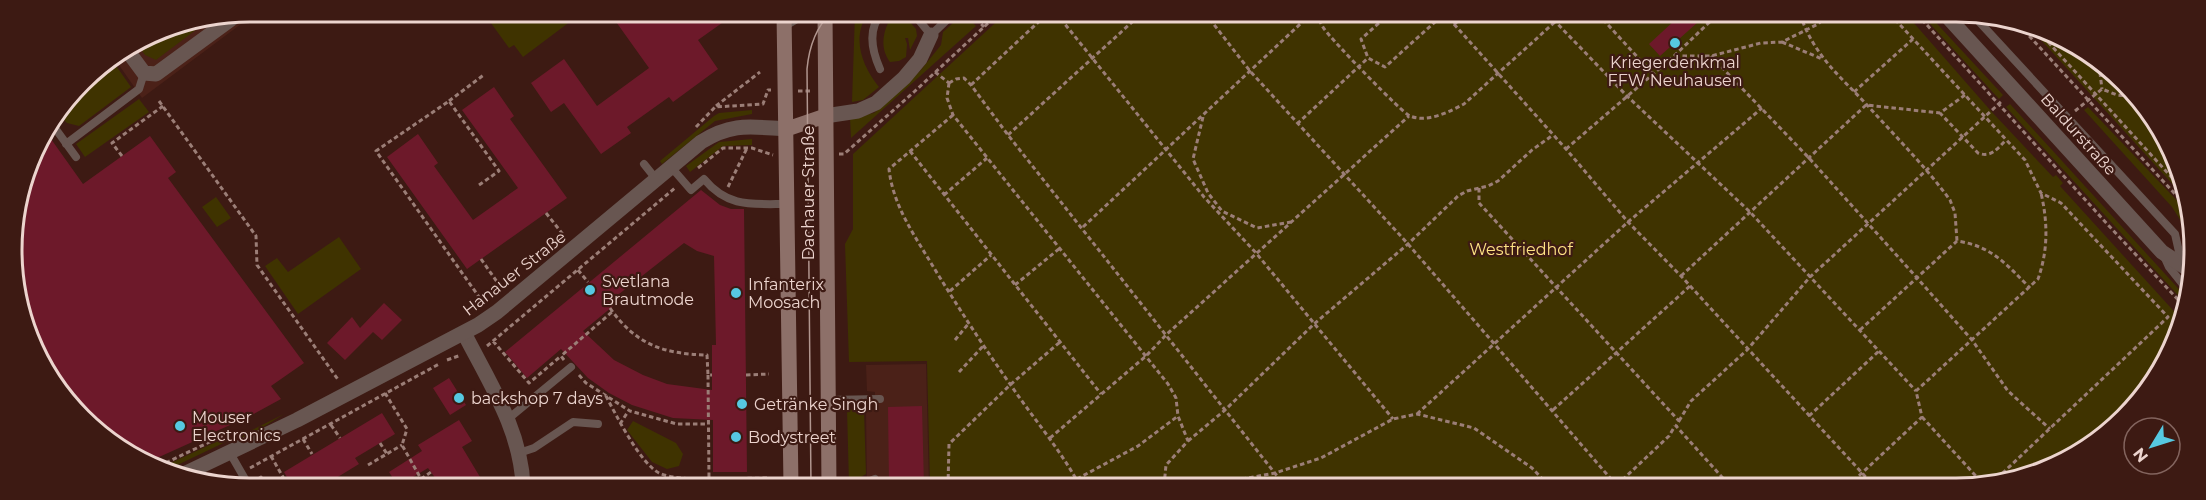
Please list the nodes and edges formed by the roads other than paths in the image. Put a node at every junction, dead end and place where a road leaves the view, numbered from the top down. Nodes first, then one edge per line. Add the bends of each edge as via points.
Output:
1 (784, 22) edge
2 (825, 22) edge
3 (875, 22) edge
4 (920, 22) edge
5 (945, 22) edge
6 (1952, 22) edge
7 (225, 24) edge
8 (1981, 24) edge
9 (931, 35) junction
10 (131, 56) edge
11 (880, 69) dead end
12 (144, 73) junction
13 (825, 116) junction
14 (2067, 118) junction
15 (787, 129) junction
16 (57, 131) edge
17 (2052, 132) junction
18 (66, 144) junction
19 (76, 157) dead end
20 (644, 164) dead end
21 (671, 167) junction
22 (656, 179) junction
23 (787, 204) junction
24 (2163, 252) junction
25 (2183, 259) edge
26 (2183, 266) edge
27 (2181, 283) edge
28 (464, 333) junction
29 (572, 367) road end
30 (880, 399) dead end
31 (828, 400) junction
32 (508, 419) junction
33 (598, 424) dead end
34 (230, 453) junction
35 (519, 453) junction
36 (192, 470) edge
37 (244, 478) edge
38 (522, 478) edge
39 (791, 478) edge
40 (829, 478) edge

1 - 15 main road, Dachauer Straße
2 - 13 main road, Dachauer Straße
3 - 11 lane via 873,55
4 - 9 lane
5 - 9 lane
6 - 17 street, Baldurstraße
7 - 12 street via 156,74
8 - 14 lane
9 - 13 street via 920,59 876,103 858,111
10 - 12 street
12 - 18 lane via 139,89
13 - 15 main road, Dachauer Straße
13 - 31 main road, Dachauer Straße
14 - 17 lane
14 - 25 lane via 2175,234
15 - 21 street, Hanauer Straße via 729,128 701,142
15 - 23 main road, Dachauer Straße
16 - 18 lane
17 - 24 street, Baldurstraße
18 - 19 lane
20 - 22 lane
21 - 22 street, Hanauer Straße
21 - 23 lane via 691,190 705,179 715,192 744,203
22 - 28 street, Hanauer Straße via 497,312
23 - 39 main road, Dachauer Straße
24 - 26 street, Baldurstraße
24 - 27 lane
28 - 32 street
28 - 34 street, Hanauer Straße
29 - 32 lane
30 - 31 lane
31 - 40 main road, Dachauer Straße
32 - 35 street
33 - 35 lane via 573,422 534,448
34 - 36 street, Hanauer Straße
34 - 37 lane
35 - 38 street

